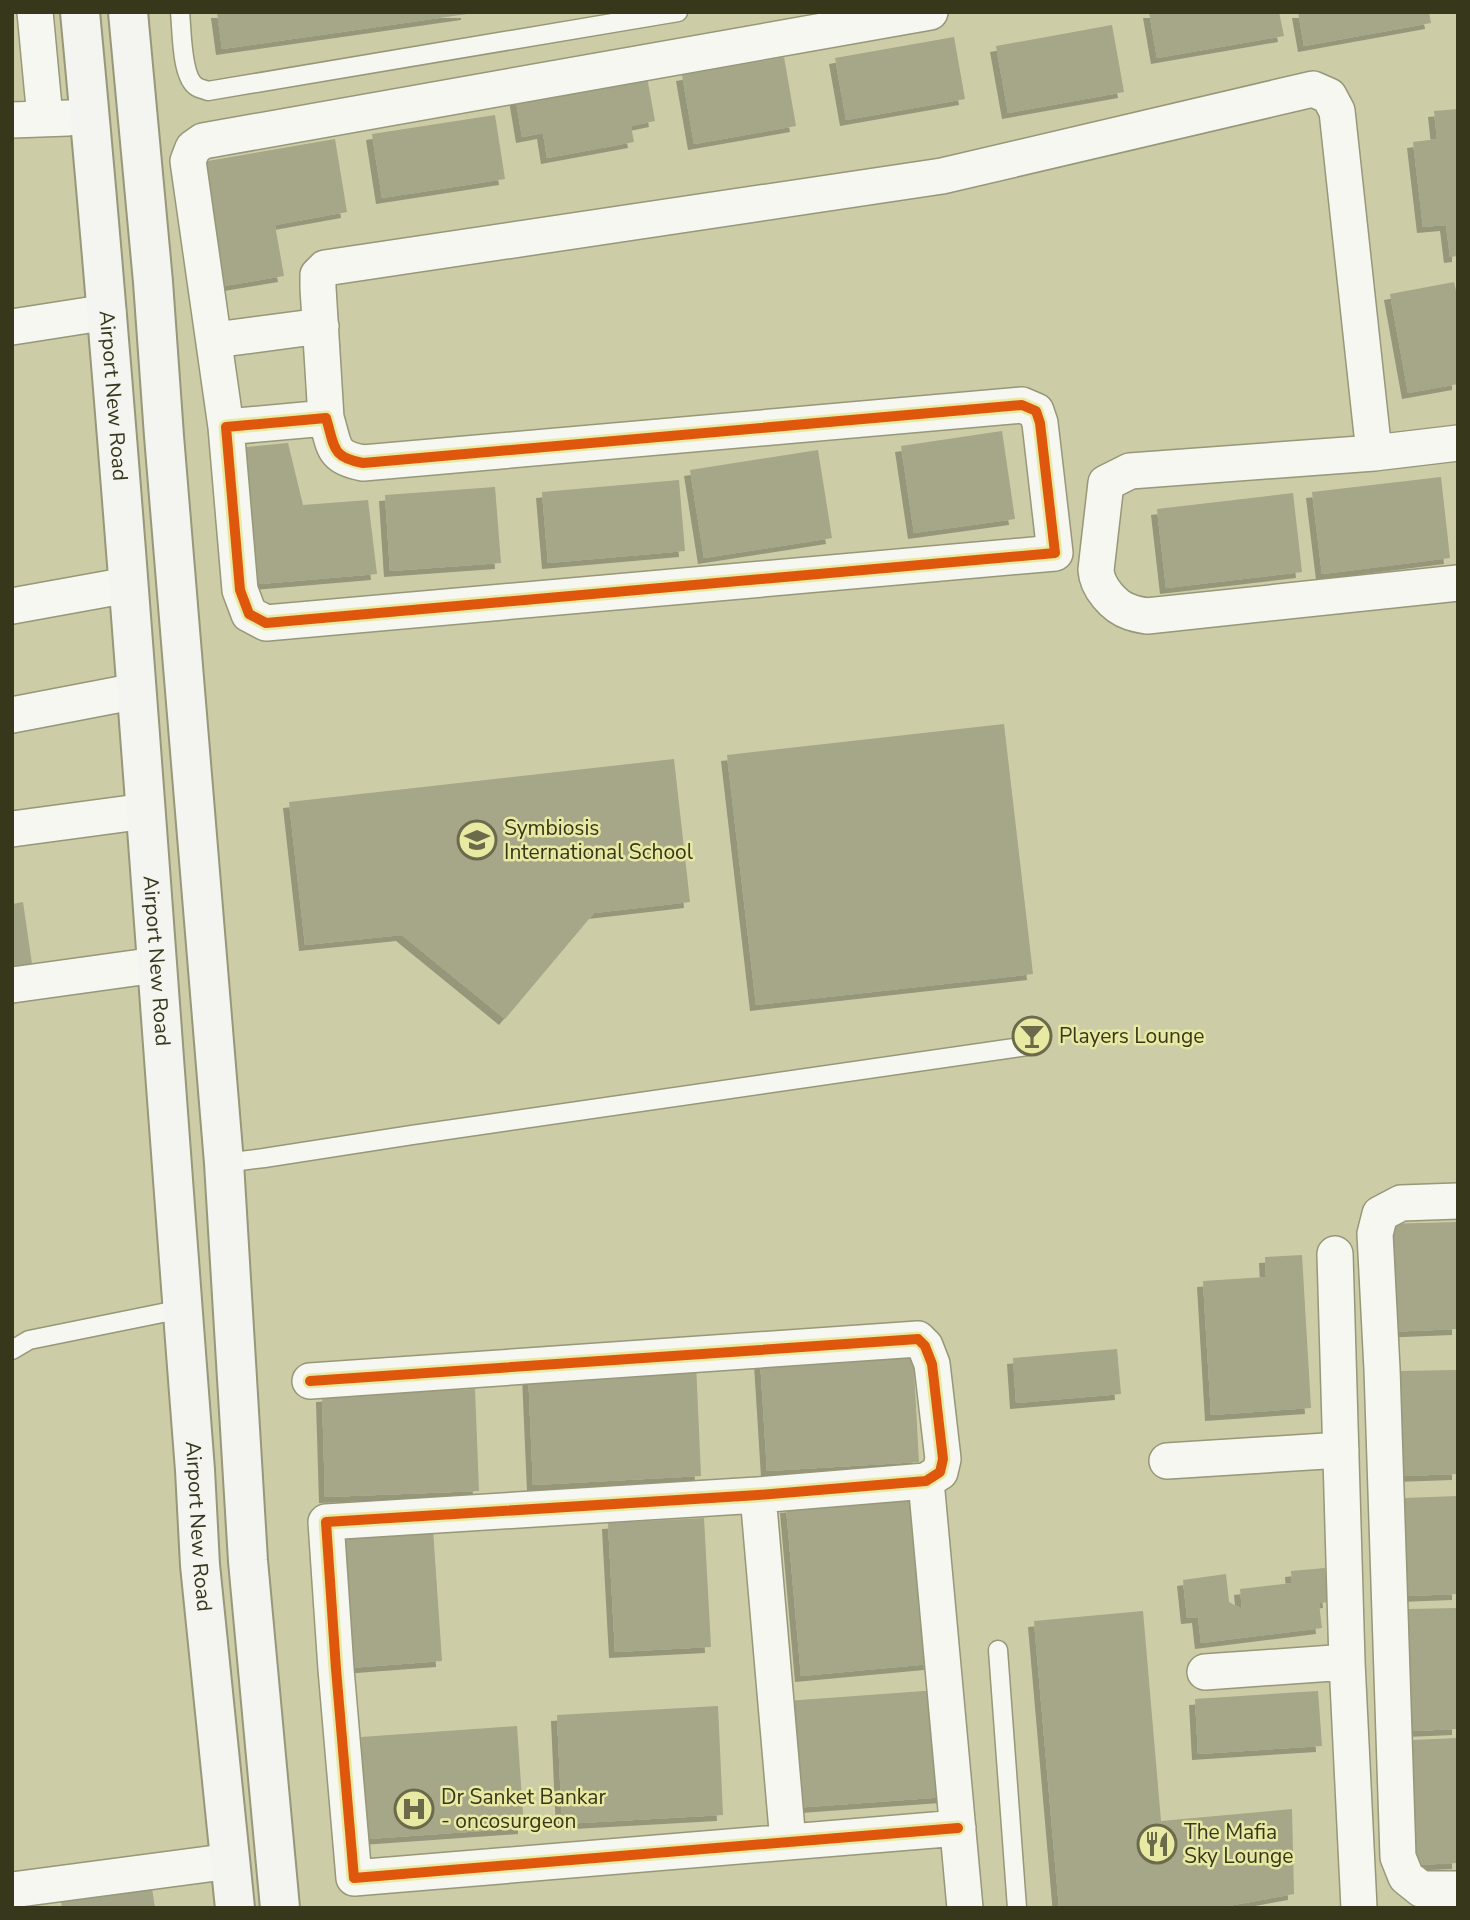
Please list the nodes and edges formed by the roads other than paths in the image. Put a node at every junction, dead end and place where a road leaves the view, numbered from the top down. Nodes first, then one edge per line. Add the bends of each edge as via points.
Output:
1 (34, 12) edge
2 (80, 12) edge
3 (128, 12) edge
4 (180, 12) edge
5 (678, 12) edge
6 (930, 12) edge
7 (29, 119) edge
8 (90, 119) junction
9 (108, 312) junction
10 (321, 326) junction
11 (12, 327) edge
12 (215, 340) junction
13 (327, 418) junction
14 (226, 427) junction
15 (1458, 443) edge
16 (1374, 453) junction
17 (1055, 553) junction
18 (1096, 570) junction
19 (1458, 583) edge
20 (128, 585) junction
21 (12, 606) edge
22 (137, 691) junction
23 (12, 715) edge
24 (146, 811) junction
25 (12, 829) edge
26 (156, 965) junction
27 (12, 985) edge
28 (1034, 1045) dead end
29 (224, 1163) junction
30 (1458, 1201) edge
31 (1335, 1254) dead end
32 (182, 1309) junction
33 (12, 1350) edge
34 (310, 1381) dead end
35 (1341, 1450) junction
36 (1167, 1461) dead end
37 (926, 1481) junction
38 (758, 1495) junction
39 (998, 1650) dead end
40 (1347, 1662) junction
41 (1206, 1672) dead end
42 (958, 1828) junction
43 (788, 1842) junction
44 (231, 1861) junction
45 (1458, 1889) edge
46 (12, 1890) edge
47 (235, 1908) edge
48 (280, 1908) edge
49 (965, 1908) edge
50 (1017, 1908) edge
51 (1359, 1908) edge

1 - 7 street
2 - 8 main road, Airport New Road
3 - 29 main road
4 - 5 lane via 189,78 196,87 208,90
6 - 12 street via 203,141 193,148 188,160
7 - 8 street
8 - 9 main road, Airport New Road
9 - 11 street
9 - 20 main road, Airport New Road
10 - 12 street
10 - 13 street
10 - 16 street via 318,275 326,268 942,176 1313,89 1329,96 1337,111
12 - 14 street
13 - 14 street
13 - 17 street via 337,452 363,463 1022,405 1035,411 1040,423
14 - 17 street via 240,590 249,614 266,623
15 - 16 street
16 - 18 street via 1130,471 1106,483
17 - 18 street via 1080,571
18 - 19 street via 1097,580 1114,602 1128,612 1147,616
20 - 21 street
20 - 22 main road, Airport New Road
22 - 23 street
22 - 24 main road, Airport New Road
24 - 25 street
24 - 26 main road, Airport New Road
26 - 27 street
26 - 32 main road, Airport New Road
28 - 29 lane
29 - 48 main road via 248,1561
30 - 45 street via 1401,1203 1380,1214 1376,1234 1398,1857 1406,1877 1420,1889
31 - 35 street
32 - 33 lane via 29,1340
32 - 44 main road, Airport New Road via 200,1565
34 - 37 street via 918,1339 932,1364 943,1459 940,1472
35 - 36 street
35 - 40 street
37 - 38 street
37 - 42 street
38 - 43 street
38 - 43 street via 326,1522 354,1878
39 - 50 lane
40 - 41 street
40 - 51 street
42 - 43 street
42 - 49 street
44 - 46 street
44 - 47 main road, Airport New Road

